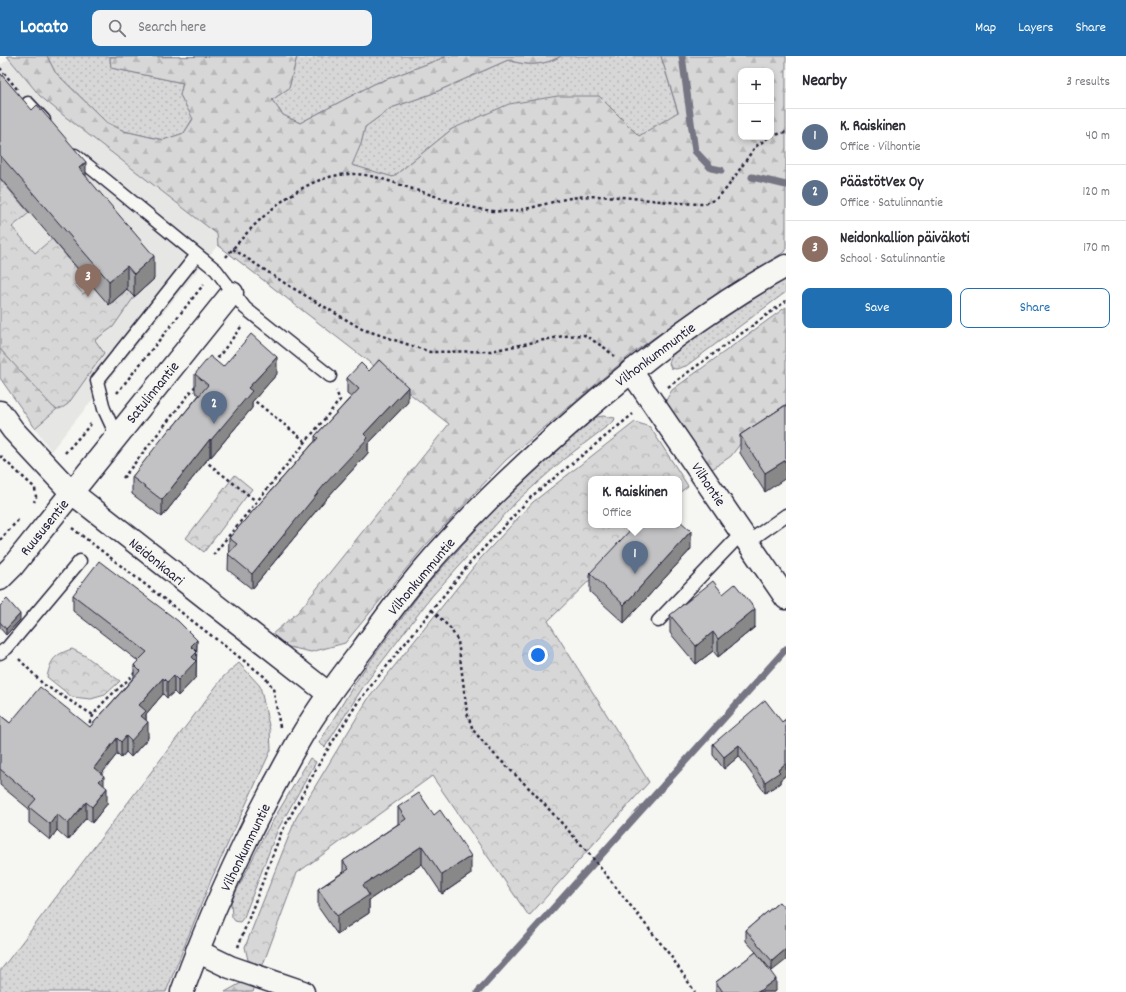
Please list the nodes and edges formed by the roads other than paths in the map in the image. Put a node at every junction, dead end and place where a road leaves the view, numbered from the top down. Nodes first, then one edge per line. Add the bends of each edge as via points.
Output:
1 (28, 103) edge
2 (52, 130) edge
3 (67, 146) edge
4 (197, 255) junction
5 (786, 266) edge
6 (232, 293) junction
7 (630, 371) junction
8 (330, 376) road end
9 (0, 412) edge
10 (116, 435) junction
11 (72, 492) junction
12 (786, 514) edge
13 (745, 538) junction
14 (80, 561) dead end
15 (0, 579) edge
16 (786, 598) edge
17 (658, 621) dead end
18 (2, 647) edge
19 (328, 694) junction
20 (197, 951) junction
21 (182, 992) edge
22 (303, 992) edge

1 - 2 lane
3 - 4 lane via 84,163
4 - 6 lane via 216,270
4 - 10 lane via 97,381 104,409
5 - 7 street, Vilhonkummuntie via 694,324
6 - 8 lane via 252,314
6 - 10 street, Satulinnantie
7 - 13 street, Vilhontie
7 - 19 street, Vilhonkummuntie via 550,441 477,511 406,591
9 - 11 street, Neidonkaari via 13,430
10 - 11 street, Satulinnantie
11 - 15 street, Ruususentie
11 - 19 street, Neidonkaari
12 - 13 lane
13 - 16 street, Vilhontie
13 - 17 lane
14 - 18 lane
19 - 20 street, Vilhonkummuntie via 299,741 257,820
20 - 21 street, Vilhonkummuntie
20 - 22 street via 230,967

